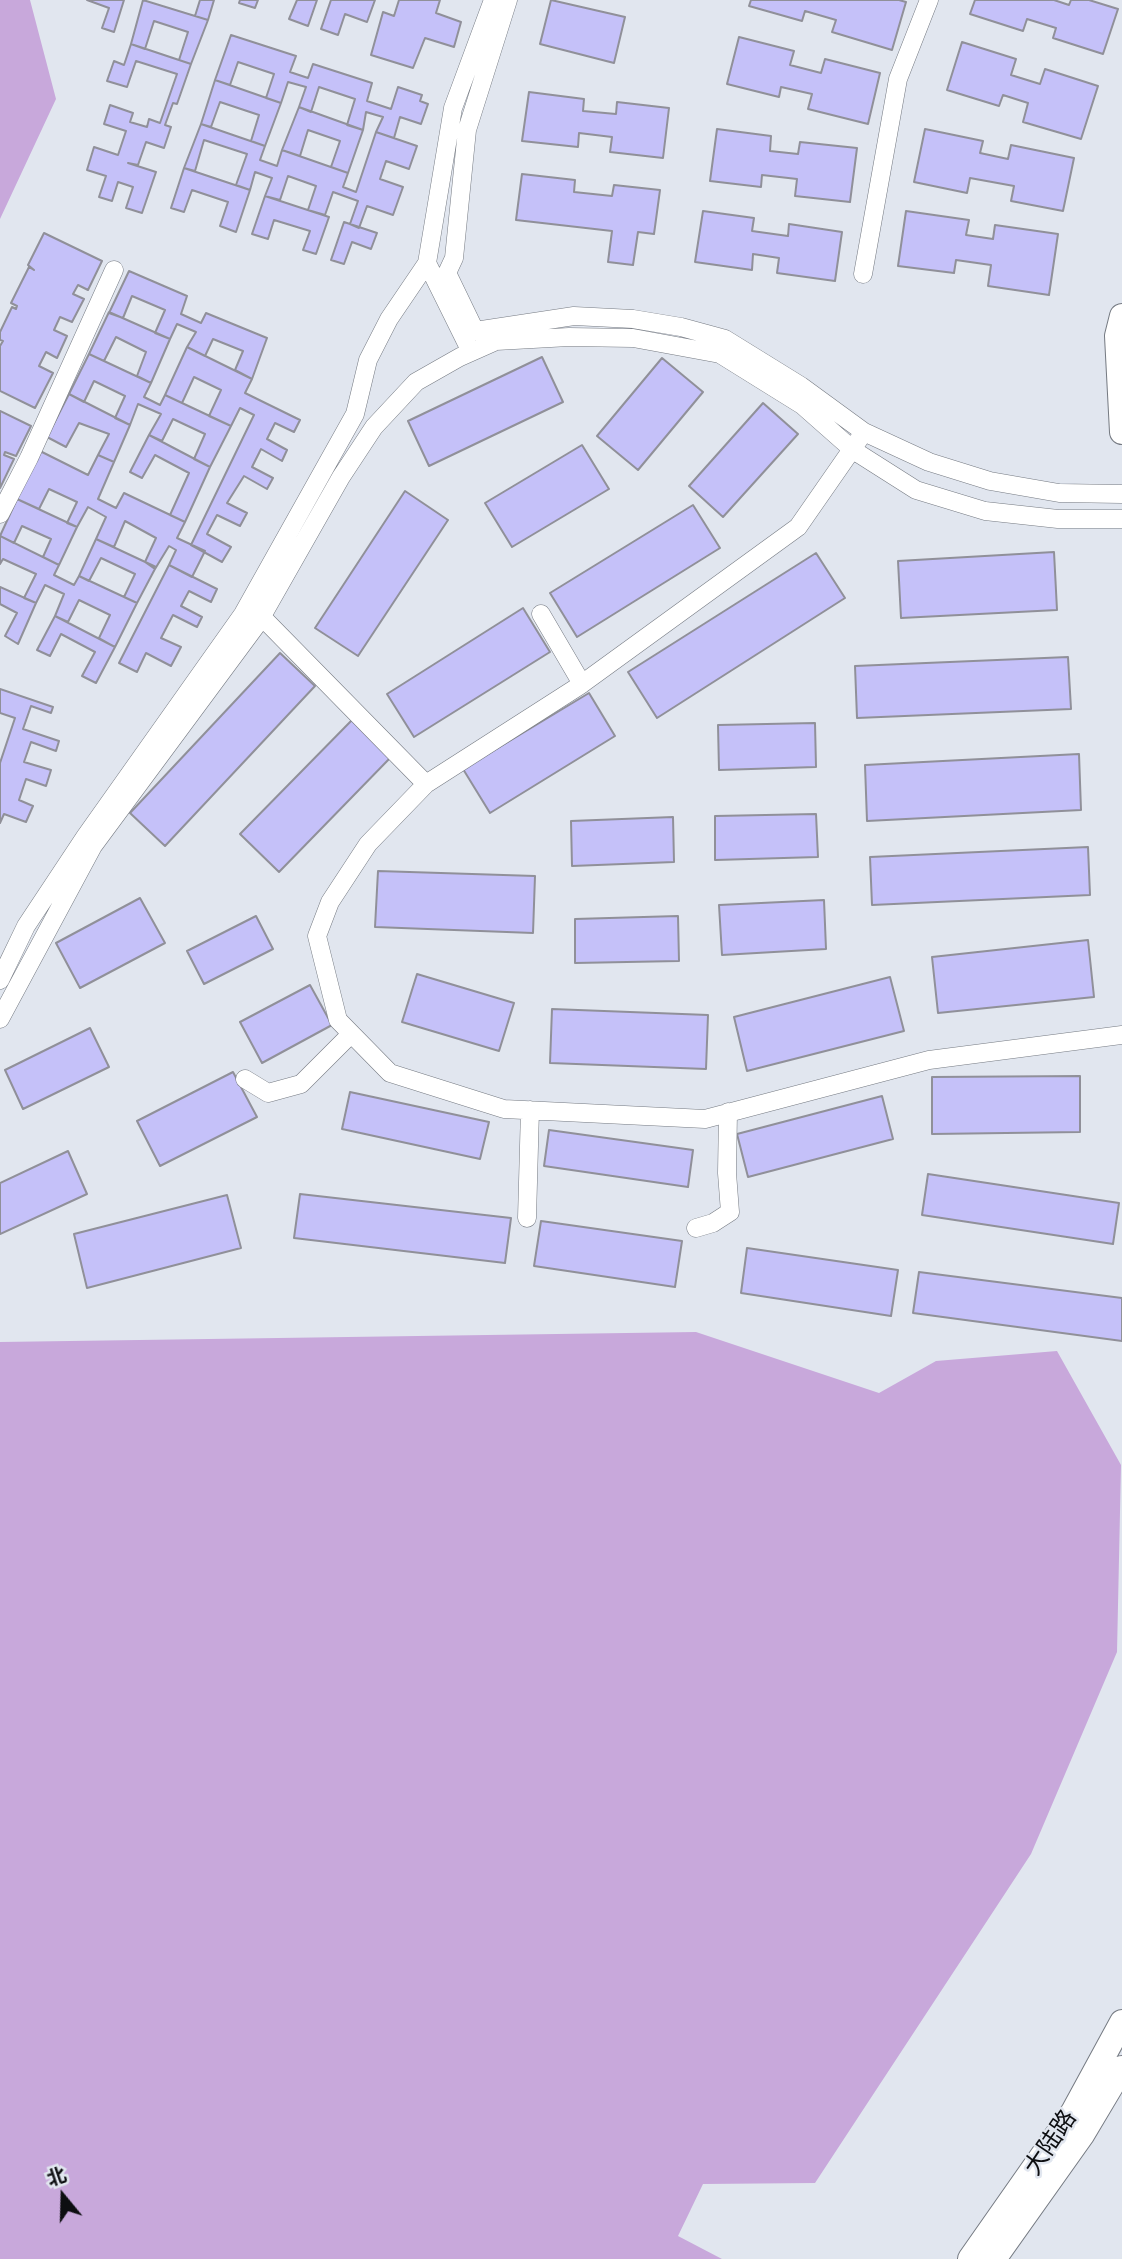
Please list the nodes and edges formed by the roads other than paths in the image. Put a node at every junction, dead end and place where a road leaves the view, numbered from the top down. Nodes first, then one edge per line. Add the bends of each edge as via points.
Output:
1 (493, 0) edge
2 (508, 0) edge
3 (929, 0) edge
4 (427, 263) junction
5 (114, 270) dead end
6 (863, 274) dead end
7 (1122, 316) edge
8 (471, 352) junction
9 (864, 432) junction
10 (1122, 432) edge
11 (853, 450) junction
12 (1122, 494) edge
13 (0, 514) edge
14 (1122, 519) edge
15 (541, 614) dead end
16 (262, 617) junction
17 (582, 684) junction
18 (426, 784) junction
19 (0, 980) edge
20 (0, 1020) edge
21 (351, 1034) junction
22 (1122, 1035) edge
23 (244, 1079) dead end
24 (530, 1110) junction
25 (728, 1112) junction
26 (527, 1218) dead end
27 (696, 1227) dead end
28 (1122, 2022) edge
29 (1122, 2068) edge
30 (970, 2259) edge
31 (994, 2259) edge

1 - 4 street via 453,108
2 - 9 street via 467,130 454,258 447,273 475,331 573,316 681,327 725,339
3 - 6 street via 898,79
4 - 8 street
4 - 19 street via 388,319 368,360 355,414 243,614 85,837 26,926
5 - 13 street
7 - 10 main road via 1118,336
8 - 11 street via 496,341 569,337 633,338 720,354 802,405
8 - 16 street via 416,382 374,427
9 - 11 street
9 - 12 street via 929,462 990,481 1059,492
11 - 14 street via 916,489 985,511 1059,519
11 - 17 street via 798,527
15 - 17 street
16 - 18 street
16 - 20 street via 93,846
17 - 18 street
18 - 21 street via 368,844 330,902 317,936 338,1020
21 - 23 street via 301,1084 268,1093
21 - 24 street via 390,1073 504,1109
22 - 25 street via 929,1060
24 - 25 street via 705,1119
24 - 26 street
25 - 27 street via 730,1212
28 - 30 main road, 大陆路 via 1073,2112
29 - 31 main road, 大陆路 via 1082,2135

